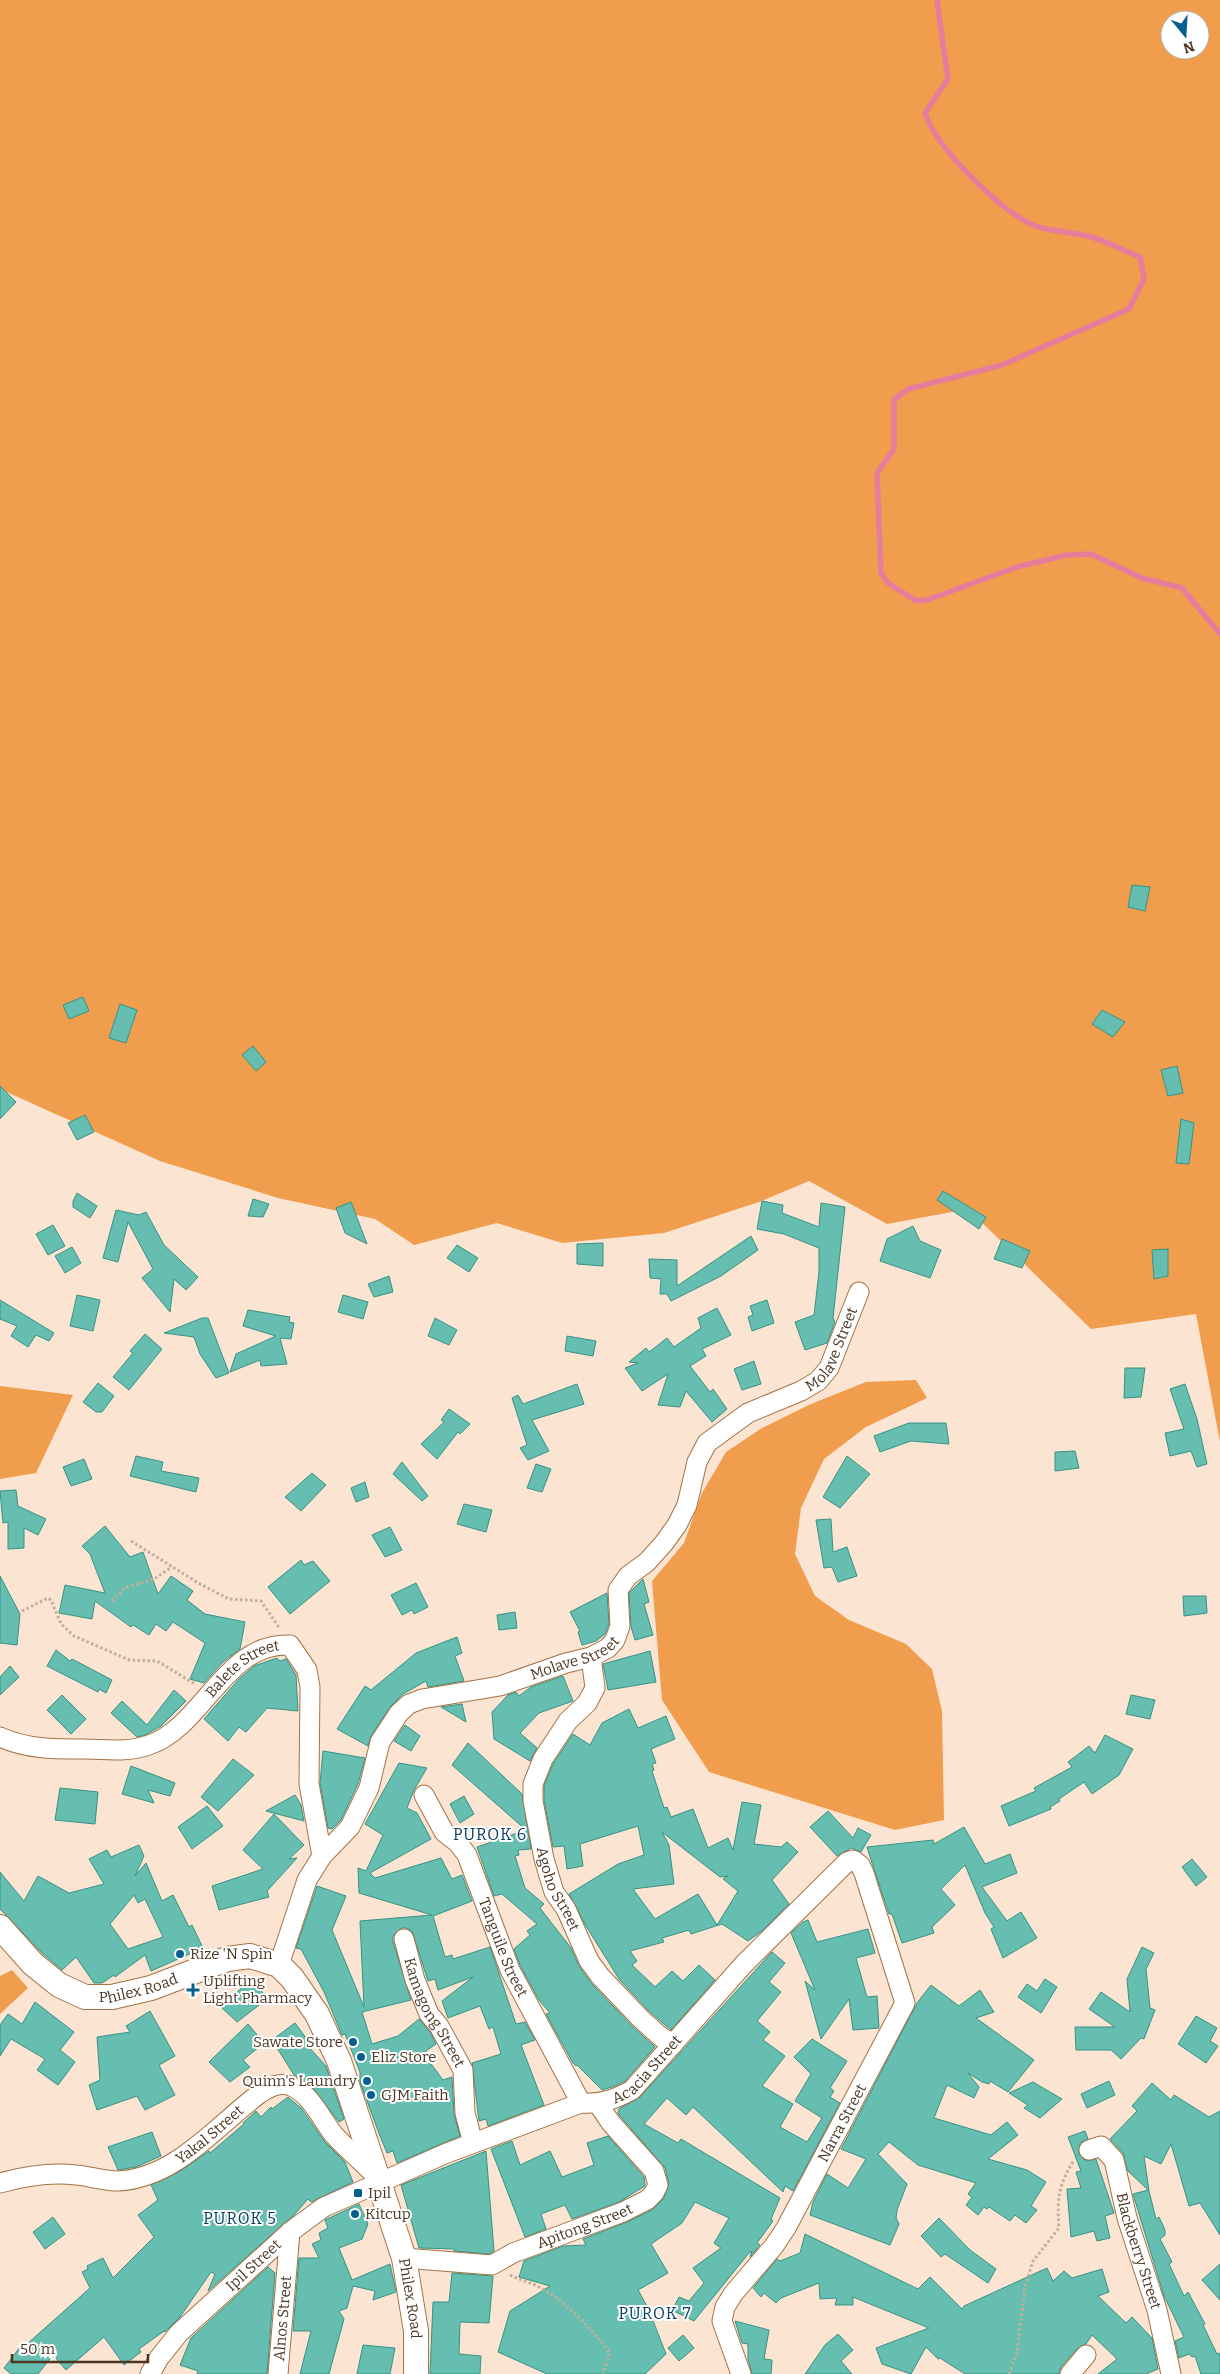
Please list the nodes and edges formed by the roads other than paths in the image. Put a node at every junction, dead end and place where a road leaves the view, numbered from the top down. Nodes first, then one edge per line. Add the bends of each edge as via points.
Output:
1 (859, 1292) dead end
2 (591, 1657) junction
3 (0, 1737) edge
4 (424, 1795) dead end
5 (322, 1856) junction
6 (853, 1860) joint
7 (0, 1927) edge
8 (404, 1939) dead end
9 (279, 1965) junction
10 (673, 2044) junction
11 (589, 2103) junction
12 (473, 2143) junction
13 (1089, 2150) road end
14 (377, 2179) junction
15 (0, 2183) edge
16 (290, 2232) junction
17 (404, 2258) junction
18 (1086, 2355) dead end
19 (150, 2374) edge
20 (278, 2374) edge
21 (416, 2374) edge
22 (741, 2374) edge
23 (1070, 2374) edge
24 (1170, 2374) edge

1 - 2 street, Molave Street via 829,1368 818,1381 748,1413 707,1443 697,1462 687,1505 678,1525 659,1549 622,1584 617,1595 620,1626 615,1640
2 - 5 street, Molave Street via 500,1686 408,1704 380,1742 369,1788 350,1827
2 - 10 street, Agoho Street via 595,1688 587,1703 568,1720 543,1758 533,1784 533,1802 544,1859 554,1892 566,1909 589,1961 641,2019
3 - 5 street, Balete Street via 37,1748 134,1749 151,1745 173,1732 235,1666 276,1644 290,1645 307,1670 310,1687 309,1784
4 - 11 street, Tanguile Street via 444,1832 467,1855 510,1970
5 - 9 street, Molave Street via 307,1880
6 - 10 street, Acacia Street via 847,1862 744,1964
6 - 22 street, Narra Street via 860,1864 864,1873 905,2003 786,2228 725,2307 722,2322
7 - 9 street, Philex Road via 33,1964 59,1985 85,1998 112,1997 151,1988 227,1959 250,1956
8 - 12 street, Kamagong Street via 415,1980 429,2014 440,2026 463,2070 465,2113
9 - 14 street, Philex Road via 317,2014 339,2061
10 - 11 street, Acacia Street via 632,2090 615,2100
11 - 12 street, Acacia Street
11 - 17 street, Apitong Street via 654,2171 658,2185 647,2200 492,2265
12 - 14 street, Acacia Street
13 - 24 street, Blackberry Street via 1101,2146 1114,2160 1127,2218 1157,2310
14 - 15 street, Yakal Street via 334,2134 306,2097 293,2087 282,2084 271,2086 259,2094 167,2167 142,2176 118,2181 58,2174 37,2175
14 - 16 street, Ipil Street via 324,2207
14 - 17 street, Philex Road
16 - 19 street, Ipil Street via 180,2333
16 - 20 street, Alnos Street
17 - 21 street, Philex Road via 413,2301
18 - 23 street

